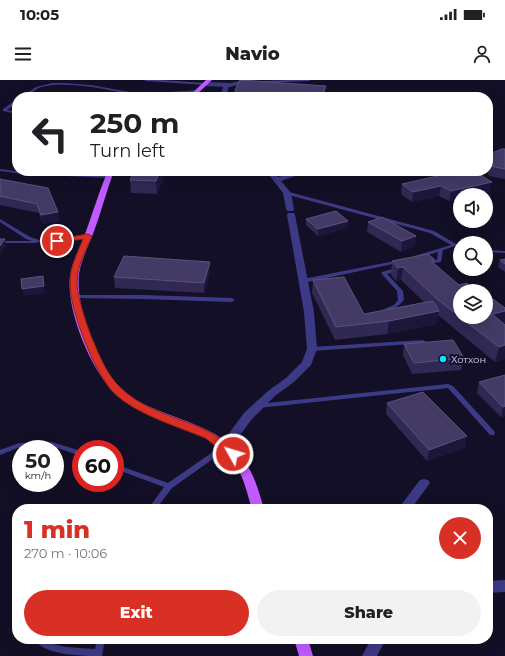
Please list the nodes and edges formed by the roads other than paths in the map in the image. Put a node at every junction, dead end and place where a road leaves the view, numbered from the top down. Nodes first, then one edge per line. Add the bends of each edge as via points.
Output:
1 (146, 80) edge
2 (252, 80) edge
3 (309, 80) edge
4 (207, 82) edge
5 (244, 82) junction
6 (226, 85) junction
7 (198, 91) joint
8 (31, 92) edge
9 (126, 92) edge
10 (184, 92) edge
11 (224, 92) edge
12 (12, 104) edge
13 (12, 112) edge
14 (0, 170) edge
15 (12, 172) edge
16 (109, 176) edge
17 (273, 176) edge
18 (290, 176) edge
19 (277, 180) junction
20 (287, 194) junction
21 (0, 220) edge
22 (88, 236) junction
23 (0, 242) edge
24 (43, 242) junction
25 (453, 242) edge
26 (453, 246) edge
27 (441, 249) junction
28 (493, 251) edge
29 (505, 252) edge
30 (410, 259) edge
31 (402, 260) edge
32 (420, 265) edge
33 (406, 268) edge
34 (304, 281) junction
35 (75, 297) junction
36 (232, 300) dead end
37 (377, 312) edge
38 (432, 342) edge
39 (312, 349) junction
40 (258, 406) junction
41 (492, 433) dead end
42 (225, 447) junction
43 (72, 451) edge
44 (0, 453) edge
45 (124, 469) edge
46 (424, 483) dead end
47 (168, 486) junction
48 (155, 504) edge
49 (256, 504) edge
50 (408, 504) edge
51 (505, 586) edge
52 (493, 587) edge
53 (43, 644) edge
54 (100, 644) edge
55 (302, 644) edge
56 (376, 644) edge
57 (98, 655) edge
58 (306, 656) edge
59 (369, 656) edge

1 - 4 lane
2 - 5 street
3 - 5 lane
4 - 6 street
4 - 7 main road
5 - 6 street
6 - 11 street
7 - 10 lane
8 - 9 lane via 40,86 57,84
12 - 13 lane via 4,110
14 - 15 lane
16 - 22 main road
17 - 19 street
18 - 19 street
19 - 20 street
20 - 25 lane via 432,232
20 - 34 street
21 - 24 lane via 28,238
22 - 24 lane
22 - 35 main road via 74,274
23 - 24 lane
26 - 27 lane
27 - 30 lane
27 - 32 lane via 439,261
28 - 29 lane
31 - 34 lane
33 - 37 lane via 384,273 400,291 401,300 392,308
34 - 39 street
35 - 36 lane
35 - 42 main road via 101,367 118,392 141,407 208,436
38 - 39 lane
39 - 40 street via 307,363
40 - 41 lane via 448,386
40 - 42 street
42 - 47 lane
42 - 49 main road via 239,461
43 - 44 lane via 52,444 19,445
45 - 47 lane
46 - 50 street
47 - 48 lane
51 - 52 street
53 - 57 lane via 66,652
54 - 57 lane
55 - 58 main road
56 - 59 street

